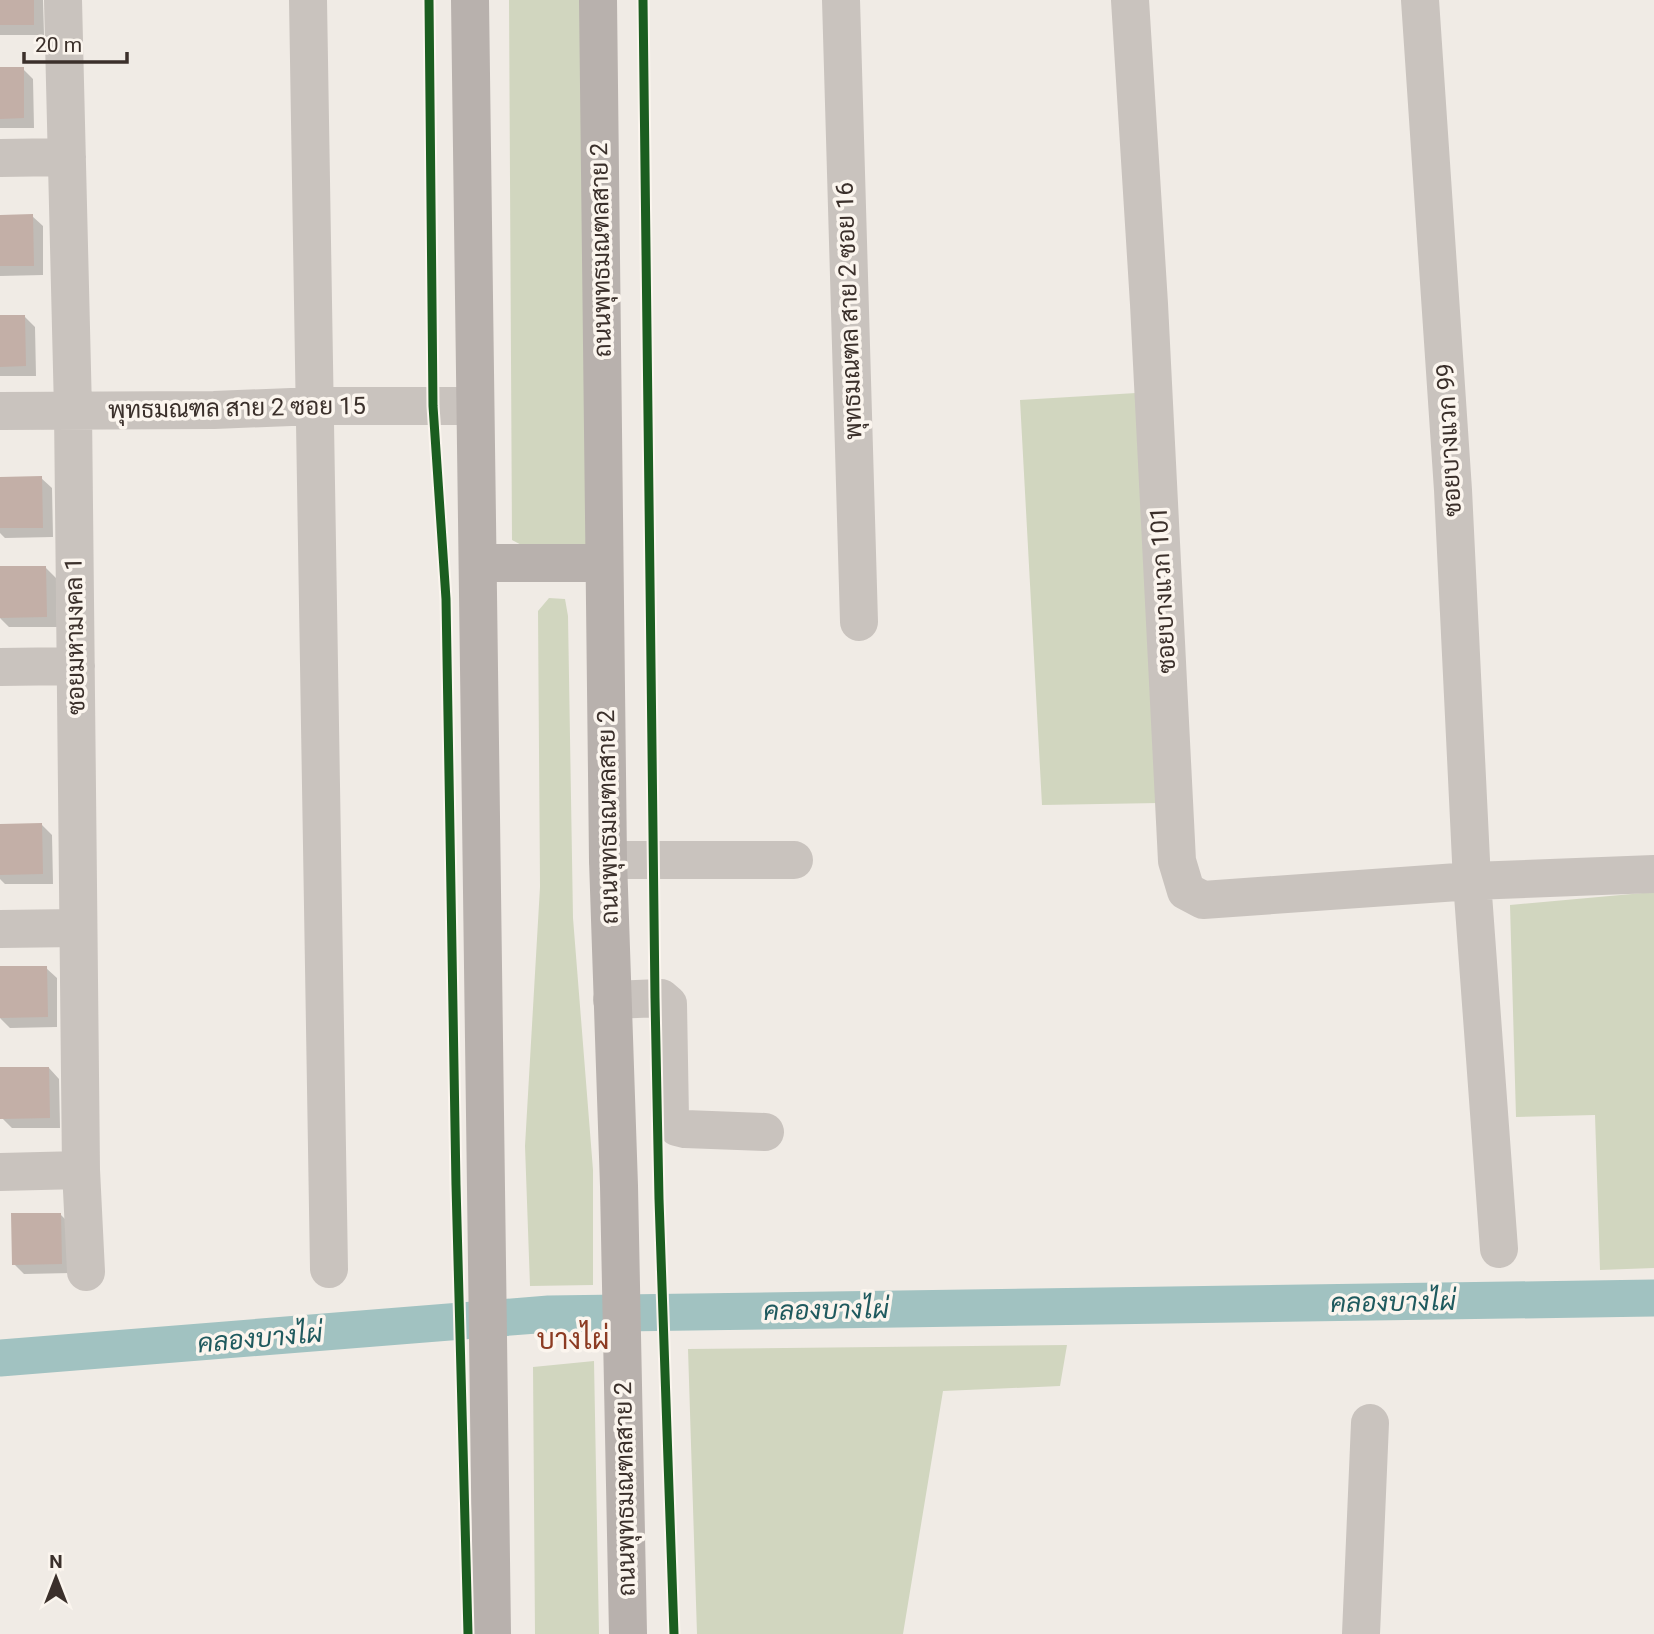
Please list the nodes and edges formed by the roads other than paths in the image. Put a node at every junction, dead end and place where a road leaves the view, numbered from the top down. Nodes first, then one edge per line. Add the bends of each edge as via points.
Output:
1 (63, 0) edge
2 (309, 0) edge
3 (470, 0) edge
4 (598, 0) edge
5 (841, 0) edge
6 (1130, 0) edge
7 (1420, 0) edge
8 (67, 157) junction
9 (0, 158) edge
10 (316, 406) junction
11 (475, 406) junction
12 (73, 410) junction
13 (0, 411) edge
14 (478, 563) junction
15 (604, 563) junction
16 (859, 622) dead end
17 (76, 666) junction
18 (0, 667) edge
19 (608, 860) junction
20 (794, 860) dead end
21 (1654, 874) edge
22 (1472, 881) junction
23 (78, 928) junction
24 (0, 929) edge
25 (612, 1000) junction
26 (765, 1132) dead end
27 (81, 1170) junction
28 (0, 1172) edge
29 (1499, 1249) dead end
30 (329, 1269) dead end
31 (86, 1272) dead end
32 (1370, 1423) dead end
33 (492, 1634) edge
34 (628, 1634) edge
35 (1361, 1634) edge

1 - 8 street, ซอยมหามงคล 1
2 - 10 street
3 - 11 main road
4 - 15 main road, ถนนพุทธมณฑลสาย 2
5 - 16 street, พุทธมณฑล สาย 2 ซอย 16
6 - 22 street, ซอยบางแวก 101 via 1177,861 1186,891 1203,900
7 - 22 street, ซอยบางแวก 99 via 1452,477
8 - 9 street
8 - 12 street, ซอยมหามงคล 1
10 - 11 street, พุทธมณฑล สาย 2 ซอย 15
10 - 12 street, พุทธมณฑล สาย 2 ซอย 15
10 - 30 street
11 - 14 main road
12 - 13 street, พุทธมณฑล สาย 2 ซอย 15
12 - 17 street, ซอยมหามงคล 1
14 - 15 main road
14 - 33 main road
15 - 19 main road, ถนนพุทธมณฑลสาย 2
17 - 18 street
17 - 23 street, ซอยมหามงคล 1
19 - 20 street
19 - 25 main road, ถนนพุทธมณฑลสาย 2
21 - 22 street, ซอยบางแวก 101
22 - 29 street, ซอยบางแวก 99
23 - 24 street
23 - 27 street, ซอยมหามงคล 1
25 - 26 street via 660,998 668,1004 672,1123 685,1129
25 - 34 main road, ถนนพุทธมณฑลสาย 2
27 - 28 street
27 - 31 street, ซอยมหามงคล 1
32 - 35 street

